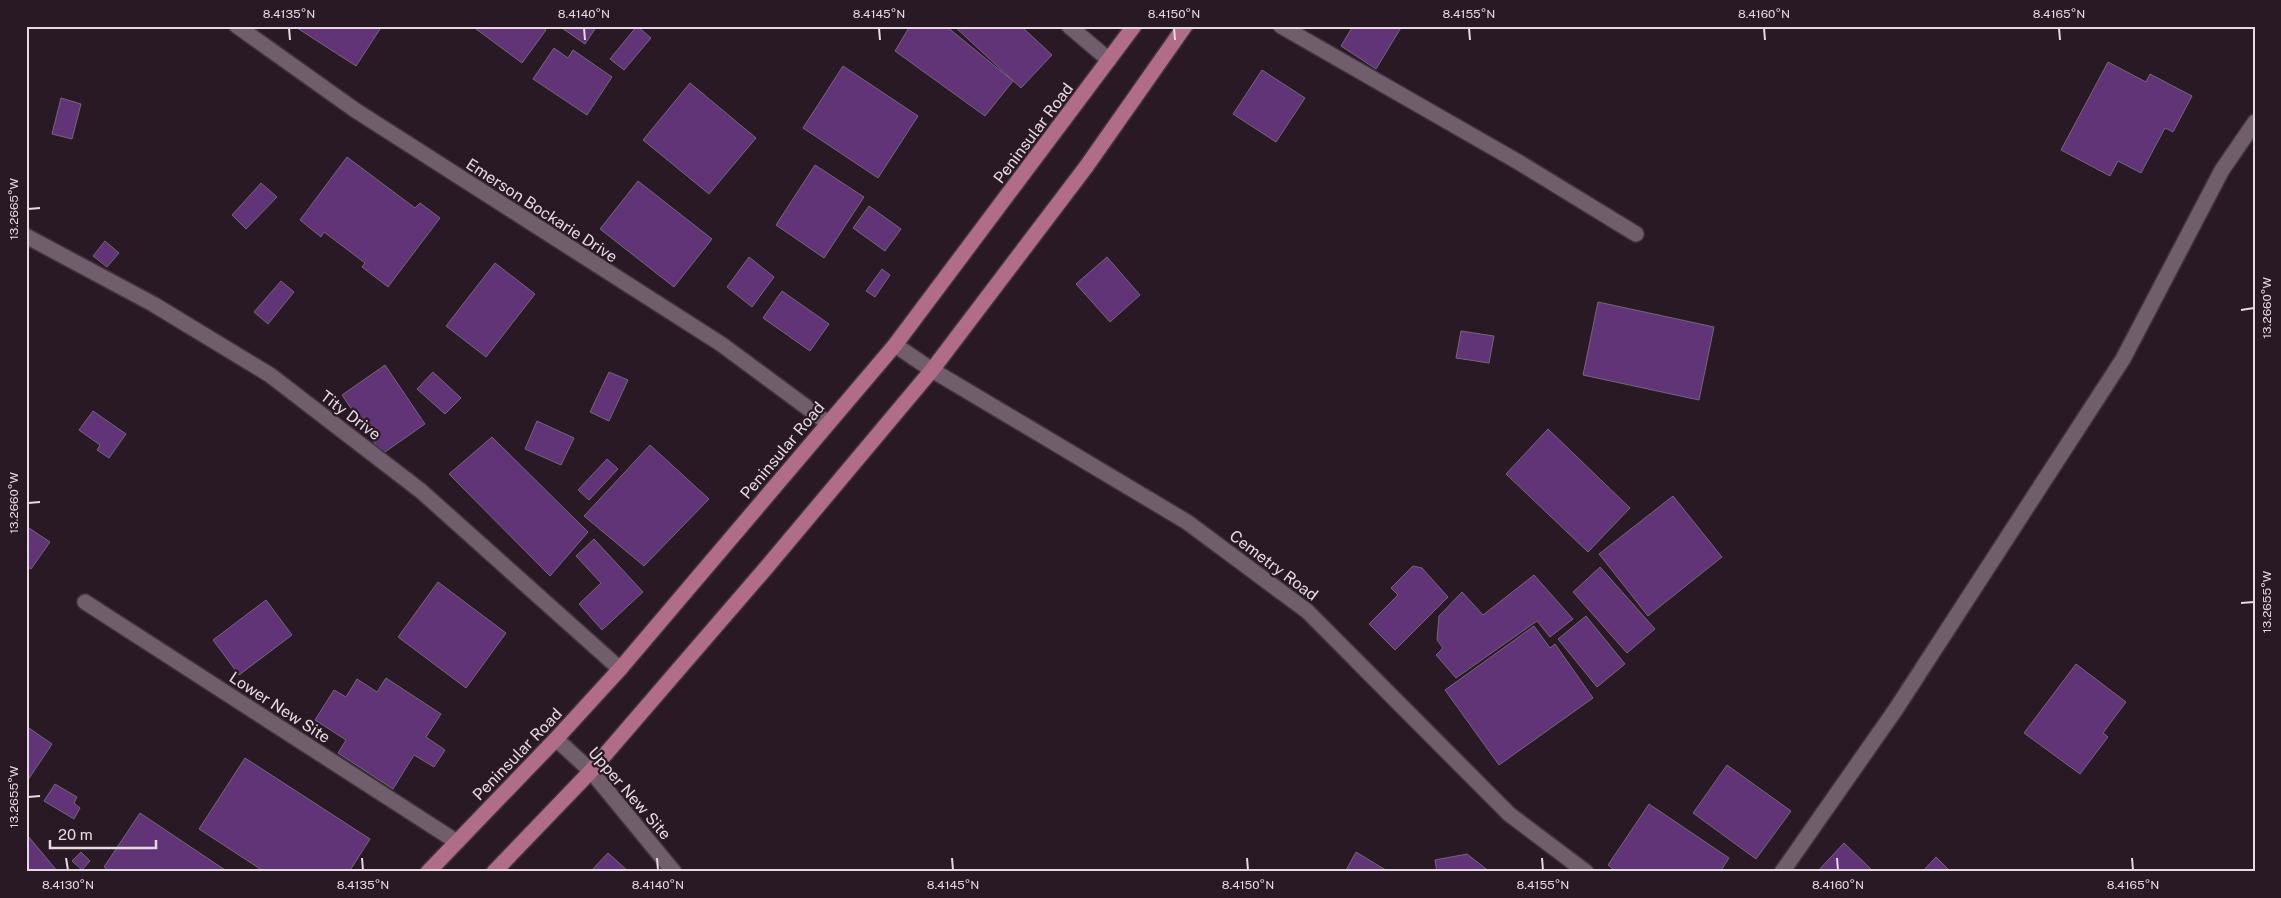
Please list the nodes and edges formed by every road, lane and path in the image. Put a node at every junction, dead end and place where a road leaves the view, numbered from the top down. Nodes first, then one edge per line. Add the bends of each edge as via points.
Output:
1 (237, 26) edge
2 (1069, 26) edge
3 (1134, 26) edge
4 (1185, 26) edge
5 (1281, 26) edge
6 (1109, 60) junction
7 (2255, 122) edge
8 (1636, 234) dead end
9 (26, 236) edge
10 (895, 345) junction
11 (932, 370) junction
12 (828, 423) junction
13 (85, 602) dead end
14 (620, 669) junction
15 (556, 739) junction
16 (591, 770) junction
17 (457, 842) junction
18 (428, 872) edge
19 (494, 872) edge
20 (674, 872) edge
21 (1586, 872) edge
22 (1782, 872) edge

1 - 12 street, Emerson Bockarie Drive via 354,110 721,344
2 - 6 street
3 - 6 main road, Peninsular Road
4 - 11 main road via 1086,167
5 - 8 street via 1520,163
6 - 10 main road, Peninsular Road
7 - 22 street via 2222,170 2123,359 1896,709
9 - 14 street, Tity Drive via 152,304 270,375 422,491
10 - 11 street, Cemetry Road
10 - 12 main road, Peninsular Road
11 - 16 main road
11 - 21 street, Cemetry Road via 1187,522 1307,611 1509,814
12 - 14 main road, Peninsular Road
13 - 17 street, Lower New Site
14 - 15 main road, Peninsular Road
15 - 16 street, Upper New Site
15 - 17 main road, Peninsular Road
16 - 19 main road
16 - 20 street, Upper New Site
17 - 18 main road, Peninsular Road

